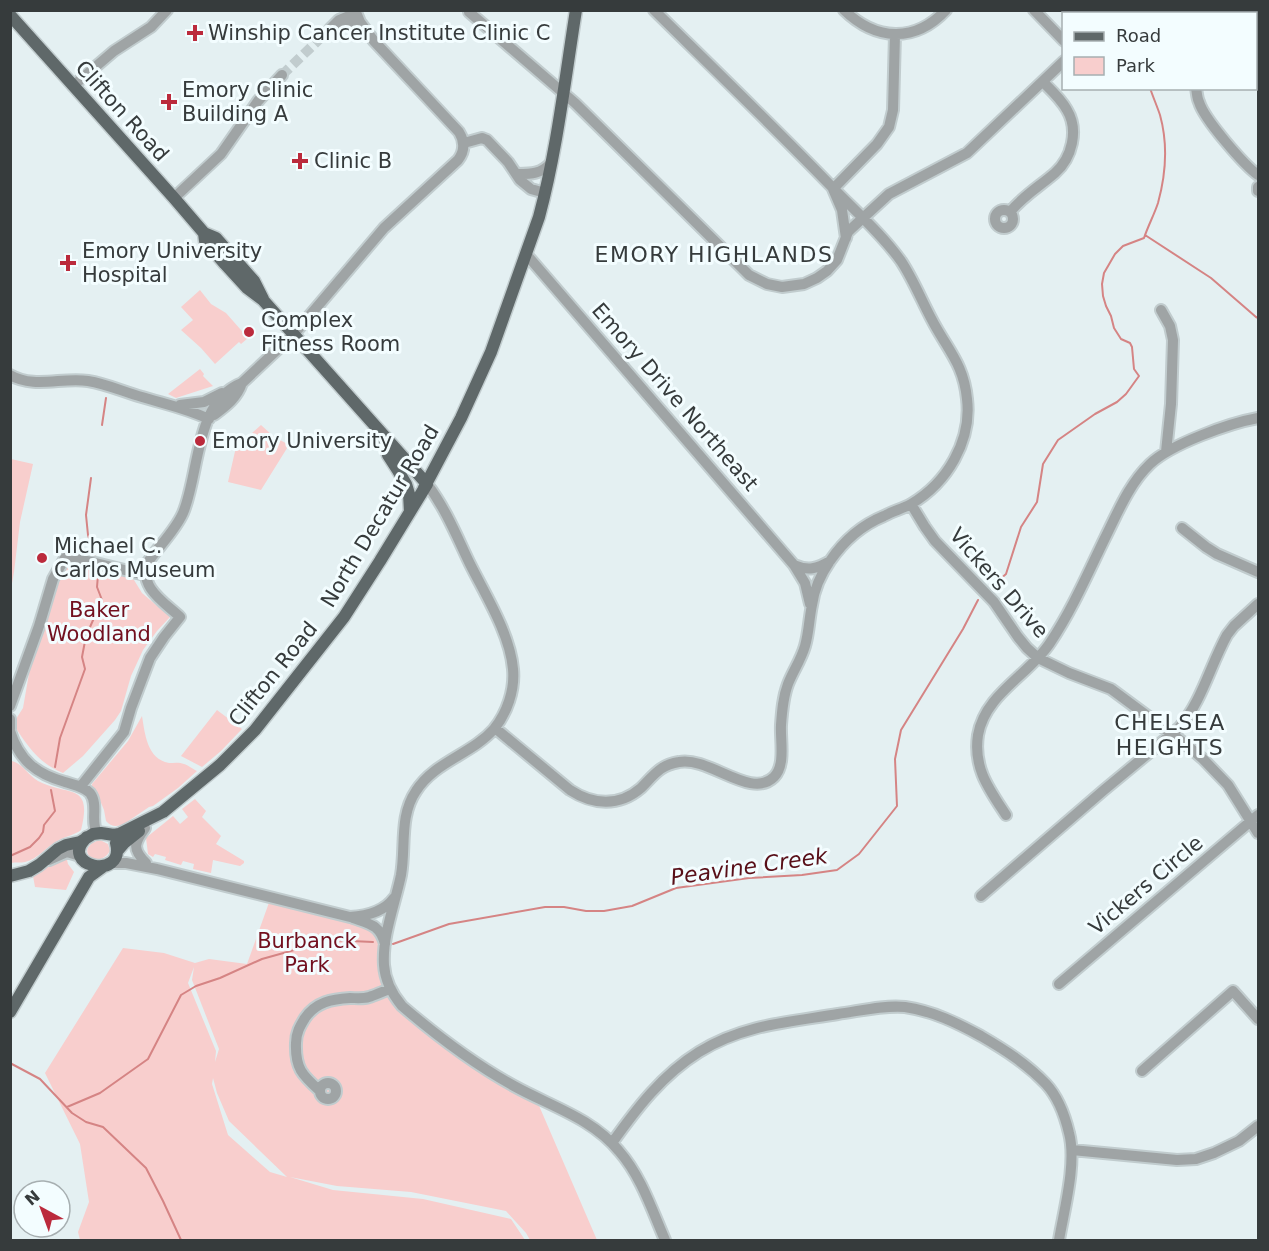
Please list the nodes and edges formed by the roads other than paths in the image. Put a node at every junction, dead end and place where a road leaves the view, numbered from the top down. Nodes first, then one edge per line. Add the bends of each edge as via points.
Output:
1 (167, 10) edge
2 (576, 10) edge
3 (654, 10) edge
4 (844, 10) edge
5 (946, 10) edge
6 (1034, 10) edge
7 (469, 12) edge
8 (10, 15) edge
9 (357, 15) edge
10 (895, 34) junction
11 (1062, 39) edge
12 (1062, 63) edge
13 (282, 75) tunnel mouth
14 (1043, 82) junction
15 (73, 86) junction
16 (1196, 90) edge
17 (563, 92) junction
18 (464, 143) junction
19 (551, 163) junction
20 (518, 174) junction
21 (1258, 175) edge
22 (833, 189) junction
23 (545, 193) junction
24 (174, 198) junction
25 (1010, 212) dead end
26 (863, 219) junction
27 (846, 239) junction
28 (526, 254) junction
29 (1161, 310) dead end
30 (298, 337) junction
31 (10, 375) edge
32 (237, 385) junction
33 (173, 405) junction
34 (363, 411) junction
35 (1258, 418) edge
36 (209, 419) junction
37 (384, 435) junction
38 (1166, 452) junction
39 (416, 472) junction
40 (427, 484) junction
41 (911, 504) junction
42 (410, 513) junction
43 (1182, 528) dead end
44 (387, 550) joint
45 (830, 561) junction
46 (794, 565) junction
47 (1258, 572) edge
48 (145, 575) junction
49 (1258, 604) edge
50 (811, 616) junction
51 (334, 629) joint
52 (325, 642) joint
53 (1038, 658) junction
54 (11, 704) edge
55 (10, 719) edge
56 (495, 728) junction
57 (10, 730) edge
58 (1172, 734) junction
59 (81, 786) junction
60 (163, 812) junction
61 (1006, 815) dead end
62 (1255, 818) edge
63 (147, 825) junction
64 (1258, 833) edge
65 (102, 834) junction
66 (84, 840) junction
67 (118, 851) junction
68 (82, 858) junction
69 (107, 864) junction
70 (39, 865) junction
71 (152, 866) junction
72 (10, 876) edge
73 (981, 896) dead end
74 (394, 898) junction
75 (72, 904) junction
76 (350, 917) junction
77 (385, 946) junction
78 (1059, 984) dead end
79 (391, 989) junction
80 (10, 1012) edge
81 (1258, 1019) edge
82 (1142, 1071) dead end
83 (320, 1091) dead end
84 (1258, 1126) edge
85 (612, 1143) junction
86 (1072, 1150) junction
87 (665, 1240) edge
88 (1059, 1240) edge

1 - 15 street via 151,27
2 - 17 main road, North Decatur Road
3 - 22 street
4 - 10 street via 870,29
5 - 10 street via 926,27
6 - 11 street
7 - 17 street
8 - 15 main road, Clifton Road
9 - 18 street via 374,41 459,132
10 - 22 street via 889,127
12 - 14 street
13 - 24 street via 258,101 221,154
14 - 25 street via 1072,121 1069,155 1053,175
14 - 26 street via 967,153 894,190
15 - 24 main road, Clifton Road
16 - 21 street via 1207,116
17 - 19 main road, North Decatur Road
17 - 27 street via 755,279 782,287 812,282 832,266
18 - 20 street via 487,140
18 - 30 street via 458,160 384,228
19 - 20 street via 534,174
19 - 23 main road, North Decatur Road
20 - 23 street via 531,189
22 - 26 street
22 - 27 street via 842,210
23 - 28 main road, North Decatur Road
24 - 30 main road, Clifton Road via 204,233 216,238 254,281 263,300
26 - 27 street
26 - 41 street via 908,273 960,368 968,401 964,437 955,460
28 - 40 main road, North Decatur Road via 488,361
28 - 46 street, Emory Drive Northeast
29 - 38 street via 1173,340
30 - 32 street
30 - 34 main road
31 - 33 street via 34,383 92,382
32 - 33 street via 204,402
32 - 36 street via 238,393
33 - 36 street
34 - 37 main road
34 - 39 main road
35 - 38 street
36 - 48 street via 203,429 183,512 148,562
37 - 39 main road
37 - 42 main road via 388,455 406,484
38 - 53 street via 1130,490 1064,621
39 - 40 main road
40 - 42 main road, North Decatur Road
40 - 56 street via 447,514 511,655 512,691
41 - 45 street via 866,525
41 - 53 street, Vickers Drive via 935,541 994,602
42 - 44 main road, North Decatur Road
43 - 47 street via 1217,554
44 - 51 main road, Clifton Road
45 - 46 street via 813,569
45 - 50 street via 816,589
46 - 50 street, Emory Drive Northeast via 808,591
48 - 54 street via 68,558 53,579
48 - 59 street via 149,588 180,617 150,658 124,732
49 - 58 street via 1227,635 1197,700
50 - 56 street via 802,655 784,700 779,769 773,778 762,783 752,784 712,767 684,761 659,769 627,798 595,801 570,790
51 - 52 main road, North Decatur Road
52 - 60 main road, Clifton Road via 255,730
53 - 58 street, Vickers Drive via 1111,689
53 - 61 street via 994,702 978,735 979,769
55 - 57 street
56 - 74 street via 430,775 416,791 406,812 401,873
57 - 59 street via 15,745 33,768 50,778
58 - 62 street, Vickers Drive via 1220,776
58 - 73 street
59 - 65 street via 94,802 94,825
60 - 63 main road
60 - 65 main road via 124,833
62 - 64 street, Vickers Drive
62 - 78 street, Vickers Circle
63 - 67 main road
63 - 71 street via 136,848
65 - 66 main road
65 - 67 main road via 117,844
66 - 68 main road via 80,848
66 - 70 street via 58,849
67 - 69 main road
67 - 71 street
68 - 69 main road via 93,867
68 - 70 street via 67,852
68 - 75 main road via 80,884
69 - 71 street
69 - 75 main road via 89,877
70 - 72 street
71 - 76 street
74 - 76 street via 378,911
74 - 77 street
75 - 80 main road
76 - 77 street via 378,929
77 - 79 street via 385,973
79 - 83 street via 367,998 331,1000 317,1005 300,1025 296,1037 299,1067
79 - 85 street via 410,1012 478,1065 580,1119
81 - 82 street via 1233,991
84 - 86 street via 1239,1142 1196,1159
85 - 86 street via 666,1077 730,1035 893,1007 922,1010 944,1018 1019,1059 1047,1085 1056,1100
85 - 87 street via 633,1171
86 - 88 street

